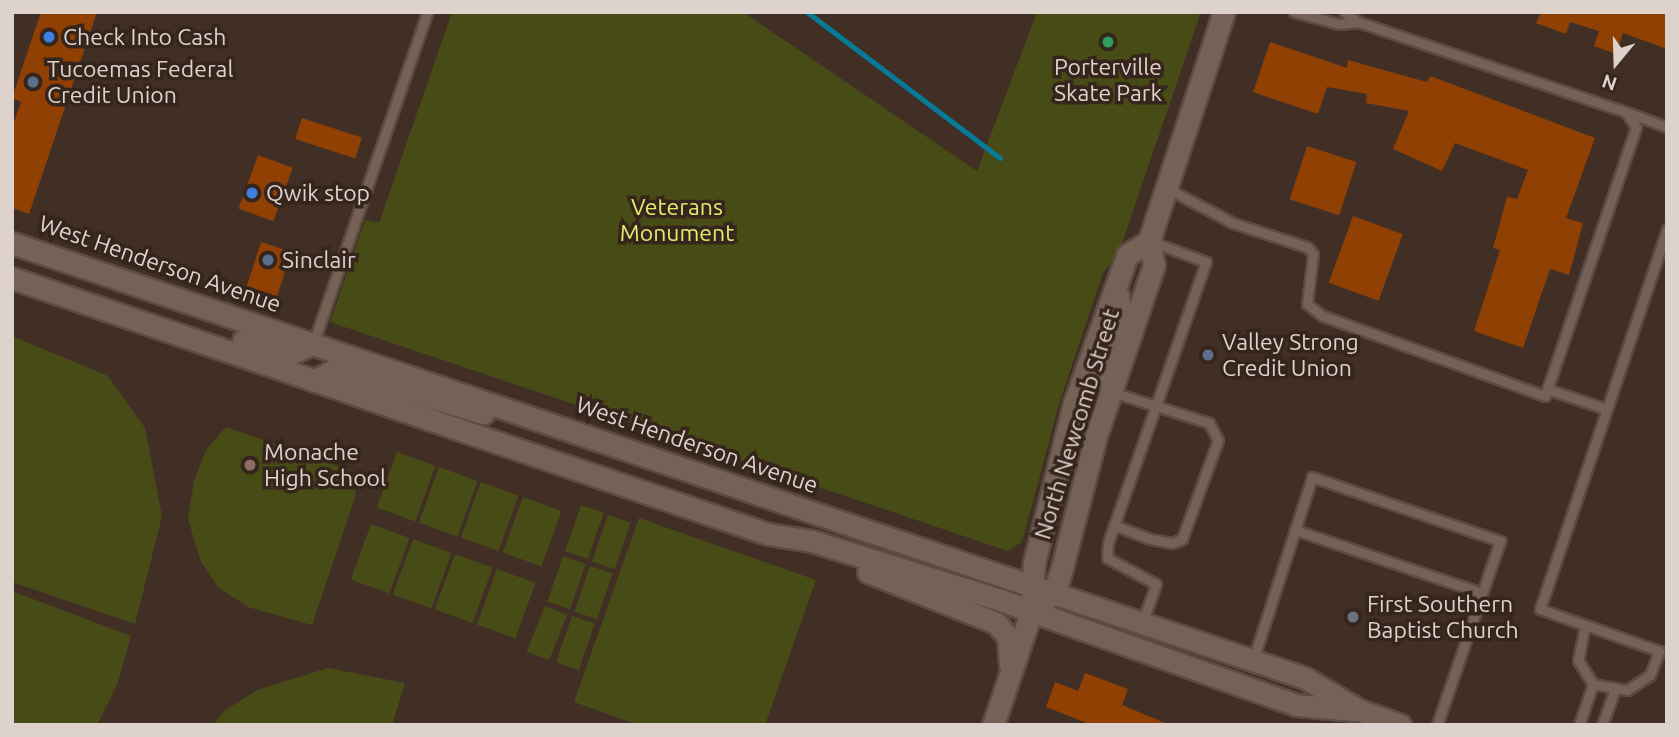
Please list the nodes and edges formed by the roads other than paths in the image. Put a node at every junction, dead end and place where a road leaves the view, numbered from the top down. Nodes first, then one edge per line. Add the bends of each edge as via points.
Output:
1 (427, 12) edge
2 (1224, 12) edge
3 (1294, 12) edge
4 (1344, 12) edge
5 (1358, 22) junction
6 (1626, 111) junction
7 (1667, 127) edge
8 (1168, 188) junction
9 (1667, 229) edge
10 (1149, 241) junction
11 (12, 243) edge
12 (12, 278) edge
13 (1117, 283) junction
14 (83, 302) junction
15 (313, 344) junction
16 (314, 380) junction
17 (1547, 389) junction
18 (1112, 392) junction
19 (1156, 408) junction
20 (1606, 409) junction
21 (509, 410) junction
22 (1114, 525) junction
23 (1295, 530) junction
24 (768, 534) junction
25 (1030, 585) junction
26 (1054, 592) junction
27 (1482, 593) junction
28 (1031, 613) junction
29 (1142, 623) junction
30 (1586, 625) junction
31 (1663, 652) edge
32 (1253, 660) junction
33 (1010, 679) junction
34 (1593, 684) junction
35 (1614, 692) junction
36 (1359, 710) junction
37 (993, 725) edge
38 (1400, 725) edge
39 (1437, 725) edge
40 (1579, 725) edge
41 (1602, 725) edge

1 - 15 lane
2 - 8 main road, North Newcomb Street
3 - 5 lane via 1339,24
4 - 5 lane
5 - 6 lane
6 - 7 lane
6 - 17 lane via 1636,127
8 - 10 main road, North Newcomb Street
8 - 17 lane via 1233,223 1307,247 1313,254 1307,304 1323,316 1545,396
9 - 20 lane
10 - 13 main road, North Newcomb Street via 1127,255
10 - 18 main road, North Newcomb Street via 1154,265
10 - 19 lane via 1206,262
11 - 15 main road, West Henderson Avenue
12 - 14 main road, West Henderson Avenue
13 - 18 main road via 1121,316 1105,363
13 - 25 main road, North Newcomb Street via 1074,404
14 - 15 main road via 122,302 289,354
14 - 16 main road, West Henderson Avenue
15 - 21 main road, West Henderson Avenue
16 - 21 main road via 332,371 441,404 482,413
16 - 24 main road, West Henderson Avenue
17 - 20 lane
18 - 19 lane
18 - 26 main road, North Newcomb Street
19 - 22 lane
19 - 22 lane via 1183,413 1217,429 1189,526 1182,539 1172,543
20 - 30 lane via 1540,609
21 - 25 main road, West Henderson Avenue
22 - 29 lane via 1107,558 1156,584
23 - 27 lane
23 - 27 lane via 1312,477 1500,541
23 - 32 lane
24 - 28 main road, West Henderson Avenue via 812,541
24 - 33 main road via 996,623 1008,637
25 - 26 main road, West Henderson Avenue
25 - 28 main road, North Newcomb Street
26 - 28 main road, North Newcomb Street
26 - 29 main road, West Henderson Avenue
27 - 39 lane
28 - 33 main road, North Newcomb Street
28 - 36 main road, West Henderson Avenue via 1296,705
29 - 32 main road, West Henderson Avenue
30 - 31 lane
30 - 34 lane via 1578,660
31 - 35 lane via 1639,685
32 - 36 main road, West Henderson Avenue via 1305,678
33 - 37 main road, North Newcomb Street
34 - 35 lane
34 - 40 lane
35 - 41 lane
36 - 38 main road, West Henderson Avenue

